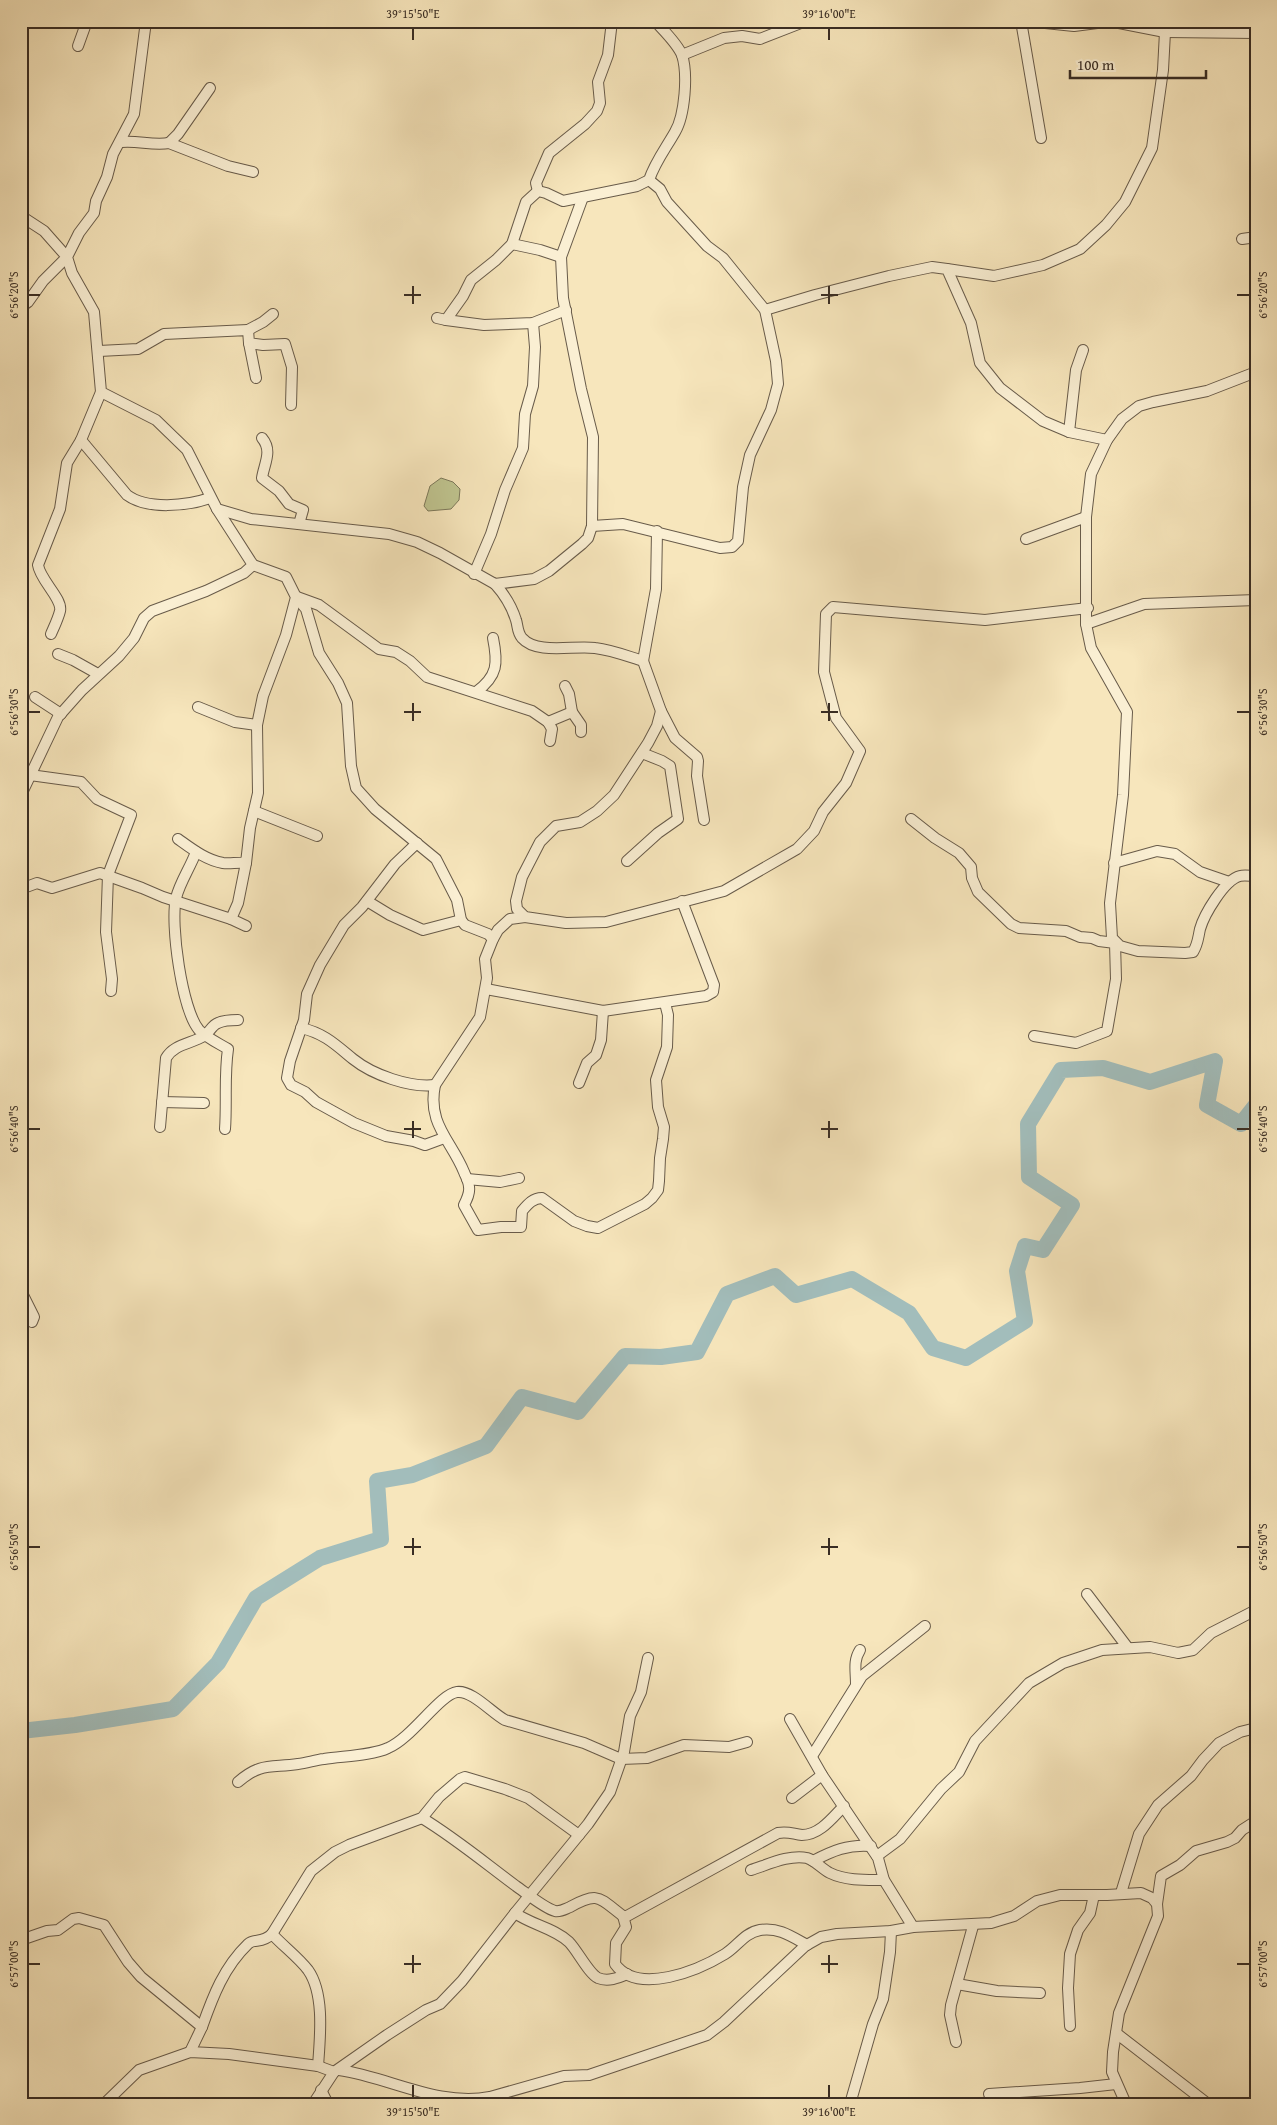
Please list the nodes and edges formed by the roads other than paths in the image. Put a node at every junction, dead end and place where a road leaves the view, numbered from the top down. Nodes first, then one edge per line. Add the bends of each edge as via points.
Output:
1 (87, 21) edge
2 (146, 21) edge
3 (612, 21) edge
4 (656, 21) edge
5 (806, 21) edge
6 (1021, 21) edge
7 (1026, 21) edge
8 (1238, 21) edge
9 (1165, 32) junction
10 (1239, 33) junction
11 (1256, 33) edge
12 (78, 46) dead end
13 (682, 55) junction
14 (210, 88) dead end
15 (1041, 138) dead end
16 (121, 142) junction
17 (169, 143) junction
18 (253, 172) dead end
19 (649, 180) junction
20 (538, 191) junction
21 (583, 197) junction
22 (21, 216) edge
23 (1256, 237) edge
24 (1242, 240) dead end
25 (512, 244) junction
26 (67, 257) junction
27 (562, 257) junction
28 (947, 269) junction
29 (21, 307) edge
30 (566, 310) junction
31 (765, 310) junction
32 (273, 314) dead end
33 (533, 323) junction
34 (248, 330) junction
35 (249, 343) junction
36 (1083, 350) dead end
37 (99, 351) junction
38 (1256, 372) edge
39 (256, 378) dead end
40 (101, 392) junction
41 (291, 405) dead end
42 (1069, 432) junction
43 (262, 438) dead end
44 (81, 440) junction
45 (1107, 440) junction
46 (210, 498) junction
47 (217, 509) junction
48 (1086, 517) junction
49 (300, 524) junction
50 (592, 526) junction
51 (657, 531) junction
52 (1026, 538) dead end
53 (253, 564) junction
54 (474, 574) junction
55 (495, 584) junction
56 (296, 596) junction
57 (1256, 600) edge
58 (1088, 608) junction
59 (1086, 624) junction
60 (51, 634) dead end
61 (493, 638) dead end
62 (58, 654) dead end
63 (643, 661) junction
64 (98, 674) junction
65 (565, 686) dead end
66 (476, 692) junction
67 (35, 697) dead end
68 (198, 707) dead end
69 (661, 711) junction
70 (572, 712) junction
71 (61, 714) junction
72 (548, 722) junction
73 (257, 725) junction
74 (581, 732) dead end
75 (550, 741) dead end
76 (642, 753) junction
77 (30, 775) junction
78 (21, 795) edge
79 (254, 811) junction
80 (912, 819) dead end
81 (704, 820) dead end
82 (317, 836) dead end
83 (178, 839) dead end
84 (417, 843) junction
85 (196, 852) junction
86 (627, 861) dead end
87 (246, 863) junction
88 (1114, 863) junction
89 (108, 875) junction
90 (1256, 876) edge
91 (1229, 882) junction
92 (21, 889) edge
93 (176, 900) junction
94 (367, 901) junction
95 (682, 901) junction
96 (525, 917) junction
97 (231, 919) junction
98 (461, 920) junction
99 (246, 926) dead end
100 (493, 939) junction
101 (1115, 943) junction
102 (486, 989) junction
103 (111, 991) dead end
104 (666, 1003) junction
105 (603, 1011) junction
106 (238, 1020) dead end
107 (301, 1028) junction
108 (206, 1036) junction
109 (1034, 1036) dead end
110 (579, 1083) dead end
111 (436, 1086) junction
112 (162, 1102) junction
113 (204, 1103) dead end
114 (160, 1127) dead end
115 (225, 1129) dead end
116 (444, 1138) junction
117 (519, 1178) dead end
118 (467, 1179) junction
119 (21, 1291) edge
120 (32, 1322) dead end
121 (1087, 1594) dead end
122 (1256, 1610) edge
123 (925, 1626) dead end
124 (1128, 1648) junction
125 (860, 1650) dead end
126 (648, 1658) dead end
127 (856, 1684) junction
128 (790, 1719) dead end
129 (1256, 1728) edge
130 (747, 1742) dead end
131 (812, 1756) junction
132 (621, 1759) junction
133 (822, 1775) junction
134 (238, 1782) dead end
135 (792, 1798) dead end
136 (844, 1806) junction
137 (422, 1818) junction
138 (1256, 1821) edge
139 (578, 1835) junction
140 (870, 1846) junction
141 (877, 1856) junction
142 (813, 1861) junction
143 (751, 1870) dead end
144 (884, 1880) junction
145 (1121, 1893) junction
146 (529, 1895) junction
147 (1094, 1895) junction
148 (1157, 1904) junction
149 (515, 1913) junction
150 (623, 1916) junction
151 (974, 1926) junction
152 (913, 1927) junction
153 (891, 1931) junction
154 (272, 1934) junction
155 (21, 1940) edge
156 (807, 1945) junction
157 (627, 1974) junction
158 (957, 1984) junction
159 (1040, 1993) dead end
160 (1070, 2026) dead end
161 (202, 2027) junction
162 (1116, 2033) junction
163 (956, 2042) dead end
164 (190, 2052) junction
165 (318, 2066) junction
166 (336, 2071) junction
167 (1116, 2084) junction
168 (321, 2090) junction
169 (989, 2094) dead end
170 (450, 2100) edge
171 (476, 2101) edge
172 (104, 2104) edge
173 (313, 2104) edge
174 (328, 2104) edge
175 (850, 2104) edge
176 (1126, 2104) edge
177 (1208, 2104) edge

1 - 12 street
2 - 16 street via 134,114
3 - 20 street via 608,55 598,82 600,103 597,111 549,153 536,183
4 - 13 street
5 - 13 street via 760,39 724,38
6 - 15 street
7 - 9 street via 1074,26 1119,23
8 - 10 street
9 - 10 street
9 - 28 street via 1152,148 1125,202 1106,225 1080,249 1044,266 994,276
10 - 11 street
13 - 19 street via 682,115
14 - 17 street
16 - 17 street
16 - 26 street via 108,166 94,213
17 - 18 street
19 - 21 street via 637,186
19 - 31 street via 660,188 667,202 707,246 723,258
20 - 21 street via 563,201
20 - 25 street via 526,202
21 - 27 street
22 - 26 street via 44,231
23 - 24 street
25 - 27 street
25 - 33 street via 471,280 463,296 441,319 484,325
26 - 29 street
26 - 37 street via 72,273 94,312
27 - 30 street
28 - 31 street via 932,267 889,276
28 - 42 street via 971,323 980,363 1000,388 1044,421
30 - 33 street
30 - 50 street via 580,389 593,437
31 - 51 street via 778,384 771,410 750,455 743,487 738,541 732,547 720,548
32 - 34 street
33 - 54 street via 533,386 525,414 523,448
34 - 35 street
34 - 37 street via 164,334 138,349
35 - 39 street
35 - 41 street via 285,344 292,367
36 - 42 street via 1076,370
37 - 40 street
38 - 45 street via 1207,391 1139,406 1122,419
40 - 44 street
40 - 46 street via 156,420 180,443 187,450
42 - 45 street
43 - 49 street via 268,458 262,478 289,504 303,510
44 - 46 street via 135,501 185,504
44 - 60 street via 66,463 60,509 38,565 39,573 59,601
45 - 48 street via 1092,474
46 - 47 street
47 - 49 street via 251,519
47 - 53 street
48 - 52 street
48 - 58 street
49 - 54 street via 389,534 417,542
50 - 51 street via 623,524
50 - 55 street via 588,538 549,571 534,579
51 - 63 street via 656,589
53 - 56 street via 286,576
53 - 64 street via 244,573 152,611 119,656
54 - 55 street
55 - 63 street via 503,593 520,637 527,642 540,648 609,650
56 - 66 street via 318,605 379,649 396,652 427,677
56 - 73 street via 263,696
56 - 84 street via 306,609 319,652 347,703 350,766 356,788 375,809
57 - 59 street via 1144,604
58 - 59 street
58 - 95 street via 985,620 833,607 826,614 824,672 836,718 860,751 849,776 823,812 814,831 790,855 724,891
59 - 88 street via 1091,648 1127,712 1119,845
61 - 66 street via 494,674
62 - 64 street
63 - 69 street
64 - 71 street
65 - 70 street
66 - 72 street via 532,711
67 - 71 street
68 - 73 street via 235,722
69 - 76 street via 657,726
69 - 81 street via 675,738 697,757
70 - 72 street
70 - 74 street via 581,724
71 - 77 street via 50,730
72 - 75 street via 552,729
73 - 79 street via 258,793
76 - 86 street via 670,766 678,819
76 - 96 street via 614,795 598,811 580,822 556,826 540,842 522,877 516,901 517,909
77 - 78 street
77 - 89 street via 81,782 97,799 131,815
79 - 82 street
79 - 87 street
80 - 101 street via 959,853 971,867 978,892 1011,924 1019,928 1066,931
83 - 85 street
84 - 94 street via 390,870
84 - 98 street via 439,864 457,900
85 - 87 street via 213,861
85 - 93 street
87 - 97 street via 238,903
88 - 91 street via 1157,851 1175,854 1200,872
88 - 101 street via 1110,903 1111,932
89 - 92 street via 96,874 52,888 37,883
89 - 93 street
89 - 103 street via 106,932
90 - 91 street via 1239,876
91 - 101 street via 1211,906 1193,952 1147,952
93 - 97 street
93 - 108 street via 176,933 184,993 198,1028
94 - 98 street via 423,930
94 - 107 street via 344,925 320,965 308,994
95 - 96 street via 606,922 566,923
95 - 104 street via 714,985 713,992
96 - 100 street via 510,919
97 - 99 street
98 - 100 street
100 - 102 street via 486,959
101 - 109 street via 1116,979 1107,1031 1076,1043
102 - 105 street
102 - 111 street via 480,1017
104 - 105 street
104 - 118 street via 667,1048 656,1080 658,1107 664,1127 660,1181 652,1198 598,1228 581,1224 538,1198 522,1211 521,1227 478,1230 464,1205 469,1194
105 - 110 street via 596,1056 586,1063
106 - 108 street via 214,1024
107 - 111 street via 325,1037 353,1060 376,1072 416,1086
107 - 116 street via 288,1072 291,1085 376,1133 425,1145
108 - 112 street via 169,1052
108 - 115 street via 228,1049
111 - 116 street via 433,1107
112 - 113 street
112 - 114 street
116 - 118 street via 457,1156
117 - 118 street via 500,1182
119 - 120 street via 34,1317
121 - 124 street
122 - 124 street via 1210,1633 1193,1650 1178,1653 1150,1647
123 - 127 street via 874,1665
124 - 141 street via 1102,1650 1063,1663 1029,1683 975,1741 959,1772 900,1839
125 - 127 street via 855,1658
126 - 132 street
127 - 131 street
128 - 131 street
129 - 145 street via 1219,1743 1191,1776 1158,1805 1139,1834
130 - 132 street via 729,1747 684,1745 647,1758
131 - 133 street
132 - 134 street via 506,1720 471,1695 454,1692 409,1734 385,1750 262,1767
132 - 139 street via 610,1792
133 - 135 street
133 - 136 street
136 - 140 street
136 - 150 street via 825,1826 807,1834 786,1831 778,1834
137 - 139 street via 448,1788 469,1777 528,1798
137 - 146 street
137 - 154 street via 349,1845 311,1871
138 - 148 street via 1228,1842 1202,1848 1161,1876
139 - 146 street
140 - 141 street
140 - 142 street via 856,1844 844,1847
141 - 144 street
142 - 143 street via 789,1859
142 - 144 street via 832,1875
144 - 152 street
145 - 147 street
145 - 148 street via 1140,1893
146 - 149 street
146 - 150 street via 557,1911 595,1897
147 - 151 street via 1060,1895 1037,1902 1000,1922
147 - 160 street via 1090,1913 1078,1930 1070,1954
148 - 162 street via 1156,1922 1119,2013
149 - 157 street via 531,1924 548,1928 569,1943 595,1977 605,1980
149 - 166 street via 440,2004 387,2035
150 - 157 street via 626,1927 616,1943 615,1964
151 - 152 street
151 - 158 street
152 - 153 street
153 - 156 street via 837,1934 821,1937
153 - 175 street via 883,1999
154 - 161 street via 264,1940 250,1942 234,1959 212,1997
154 - 165 street via 307,1969 313,1980 321,2010
155 - 161 street via 58,1930 73,1919 104,1925 141,1977
156 - 157 street via 784,1932 760,1930 750,1933 728,1952 707,1964 674,1976 656,1980
156 - 171 street via 707,2035 589,2074 564,2076
158 - 159 street via 997,1991
158 - 163 street via 950,2015
161 - 164 street
162 - 167 street via 1112,2072
162 - 177 street
164 - 165 street via 212,2051
164 - 172 street via 139,2070
165 - 166 street
166 - 168 street
166 - 170 street via 357,2072
167 - 169 street
167 - 176 street
168 - 173 street
168 - 174 street
170 - 171 street

